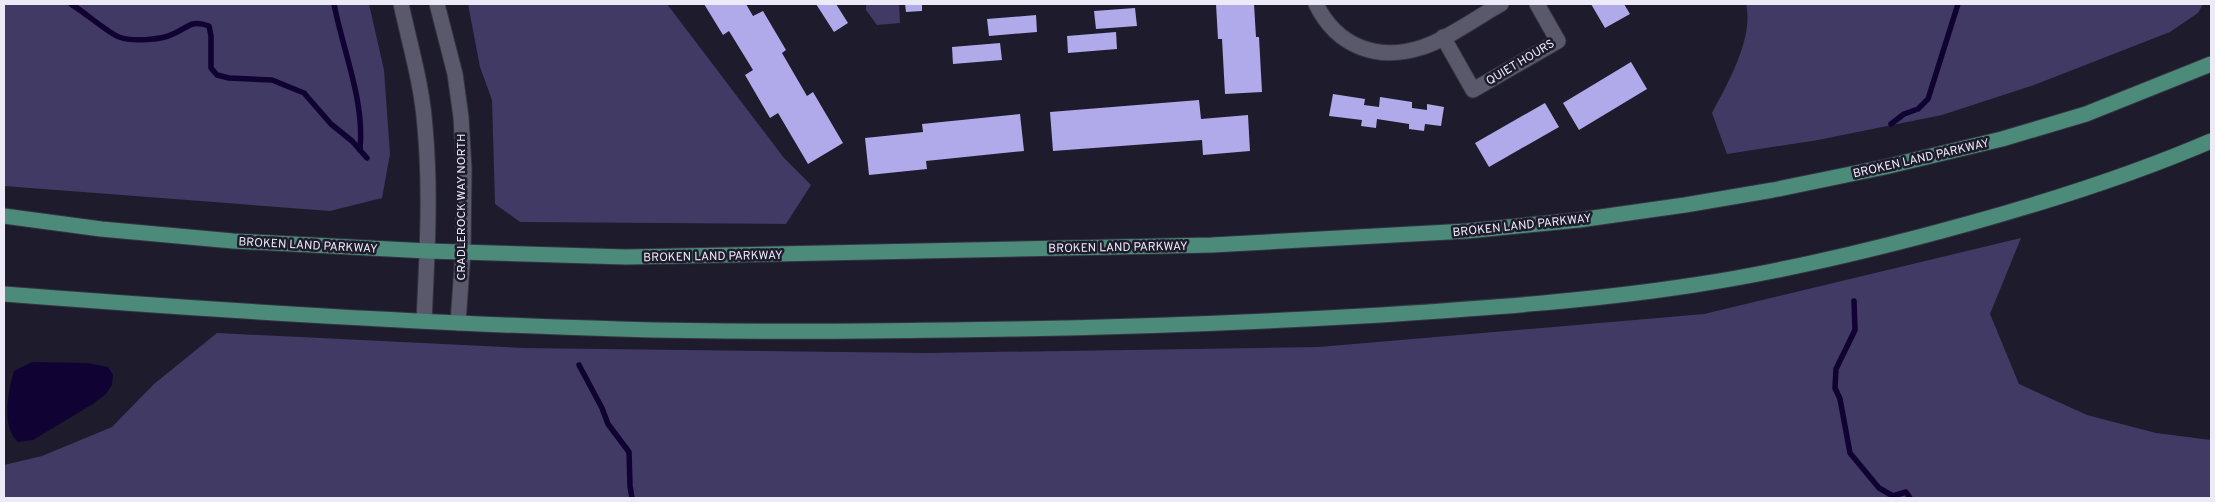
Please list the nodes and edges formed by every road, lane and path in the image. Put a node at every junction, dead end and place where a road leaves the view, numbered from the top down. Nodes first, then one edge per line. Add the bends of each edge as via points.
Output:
1 (401, 4) edge
2 (437, 4) edge
3 (1316, 4) edge
4 (1501, 4) edge
5 (1537, 4) edge
6 (1443, 37) junction
7 (2211, 64) edge
8 (2211, 141) edge
9 (4, 216) edge
10 (428, 251) junction
11 (462, 252) junction
12 (4, 294) edge
13 (424, 321) junction
14 (458, 322) junction

1 - 10 street via 425,126
2 - 11 street, CRADLEROCK WAY NORTH via 455,74 461,117 464,169
3 - 6 street via 1335,31 1352,44 1371,51 1407,51 1425,47
4 - 6 street
5 - 6 street, QUIET HOURS via 1558,41 1473,90
7 - 11 main road, BROKEN LAND PARKWAY via 2086,114 2002,139 1773,190 1579,220 1467,231 1183,246 692,257
8 - 14 main road via 2106,181 2014,211 1901,242 1789,268 1695,285 1581,300 1335,318 1076,328 622,329
9 - 10 main road, BROKEN LAND PARKWAY via 233,241
10 - 11 main road, BROKEN LAND PARKWAY
10 - 13 street
11 - 14 street, CRADLEROCK WAY NORTH
12 - 13 main road via 229,311
13 - 14 main road

